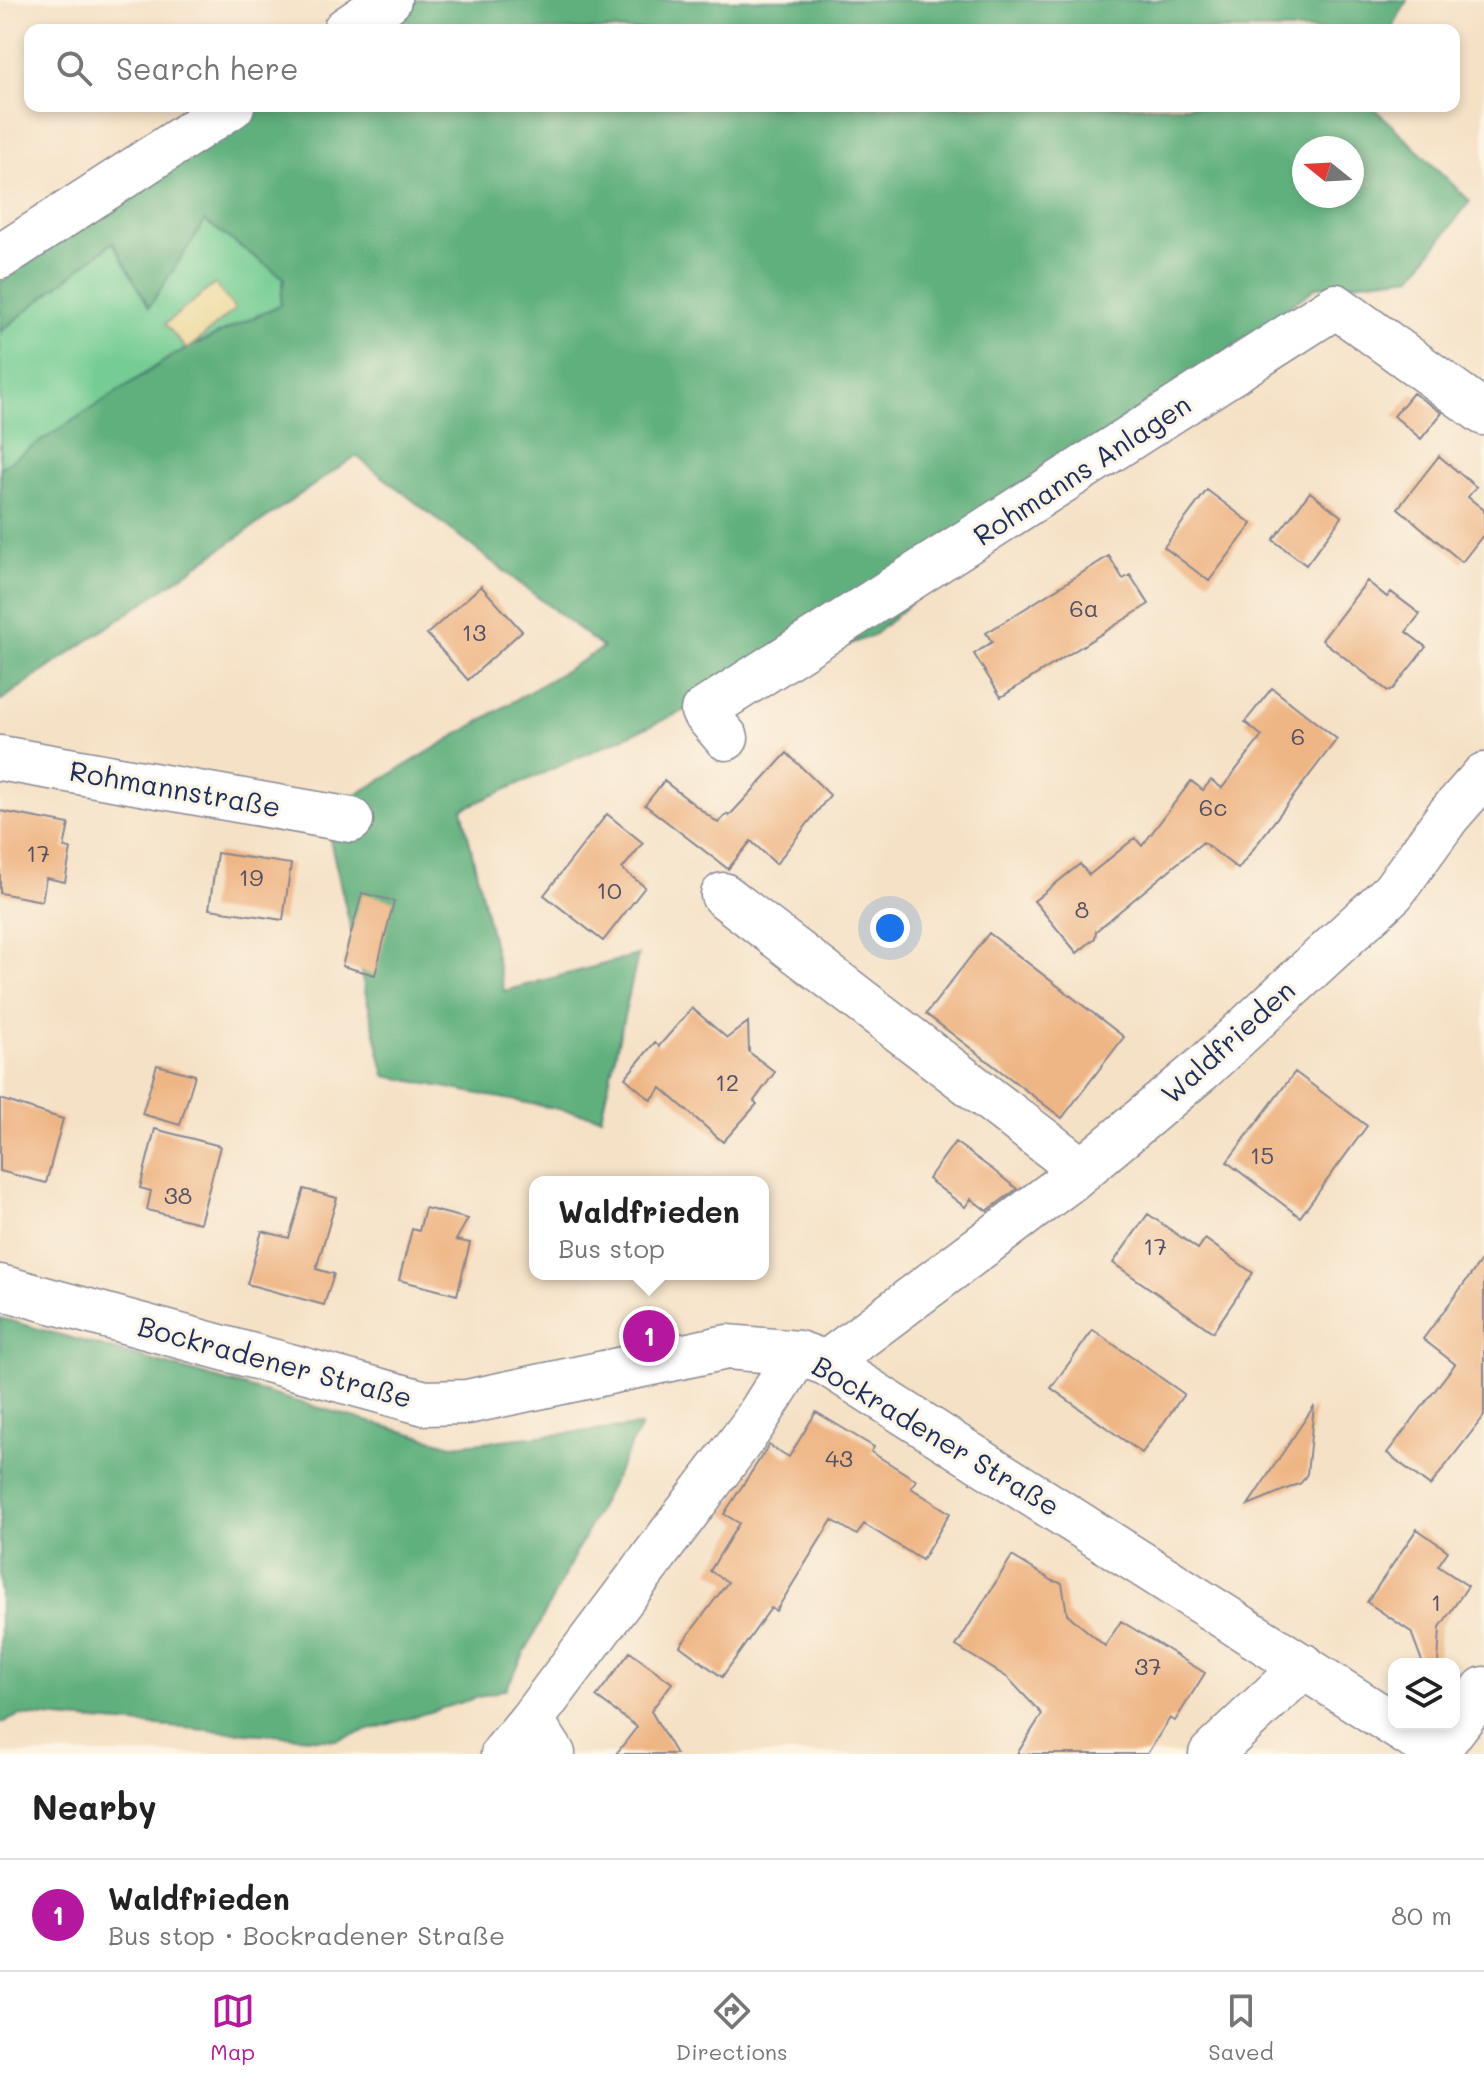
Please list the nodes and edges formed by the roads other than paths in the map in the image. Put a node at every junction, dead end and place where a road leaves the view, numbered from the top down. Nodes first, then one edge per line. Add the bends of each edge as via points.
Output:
1 (389, 0) edge
2 (354, 24) edge
3 (223, 112) edge
4 (0, 257) edge
5 (1484, 413) edge
6 (726, 738) dead end
7 (0, 758) edge
8 (1484, 775) edge
9 (351, 820) dead end
10 (723, 895) dead end
11 (1082, 1170) junction
12 (0, 1287) edge
13 (812, 1358) junction
14 (1304, 1666) junction
15 (1484, 1689) edge
16 (542, 1737) edge
17 (1438, 1753) edge
18 (503, 1754) edge
19 (1211, 1754) edge

1 - 2 street
3 - 4 street
5 - 6 street, Rohmanns Anlagen via 1336,306 703,711
7 - 9 street, Rohmannstraße
8 - 11 street, Waldfrieden via 1393,892 1202,1069
10 - 11 street
11 - 13 street, Waldfrieden
12 - 13 street, Bockradener Straße via 425,1403 467,1402 727,1347
13 - 14 street, Bockradener Straße
13 - 16 street, Waldfrieden via 752,1426
14 - 17 street, Bockradener Straße
14 - 19 street
15 - 17 street
16 - 18 street, Waldfrieden

